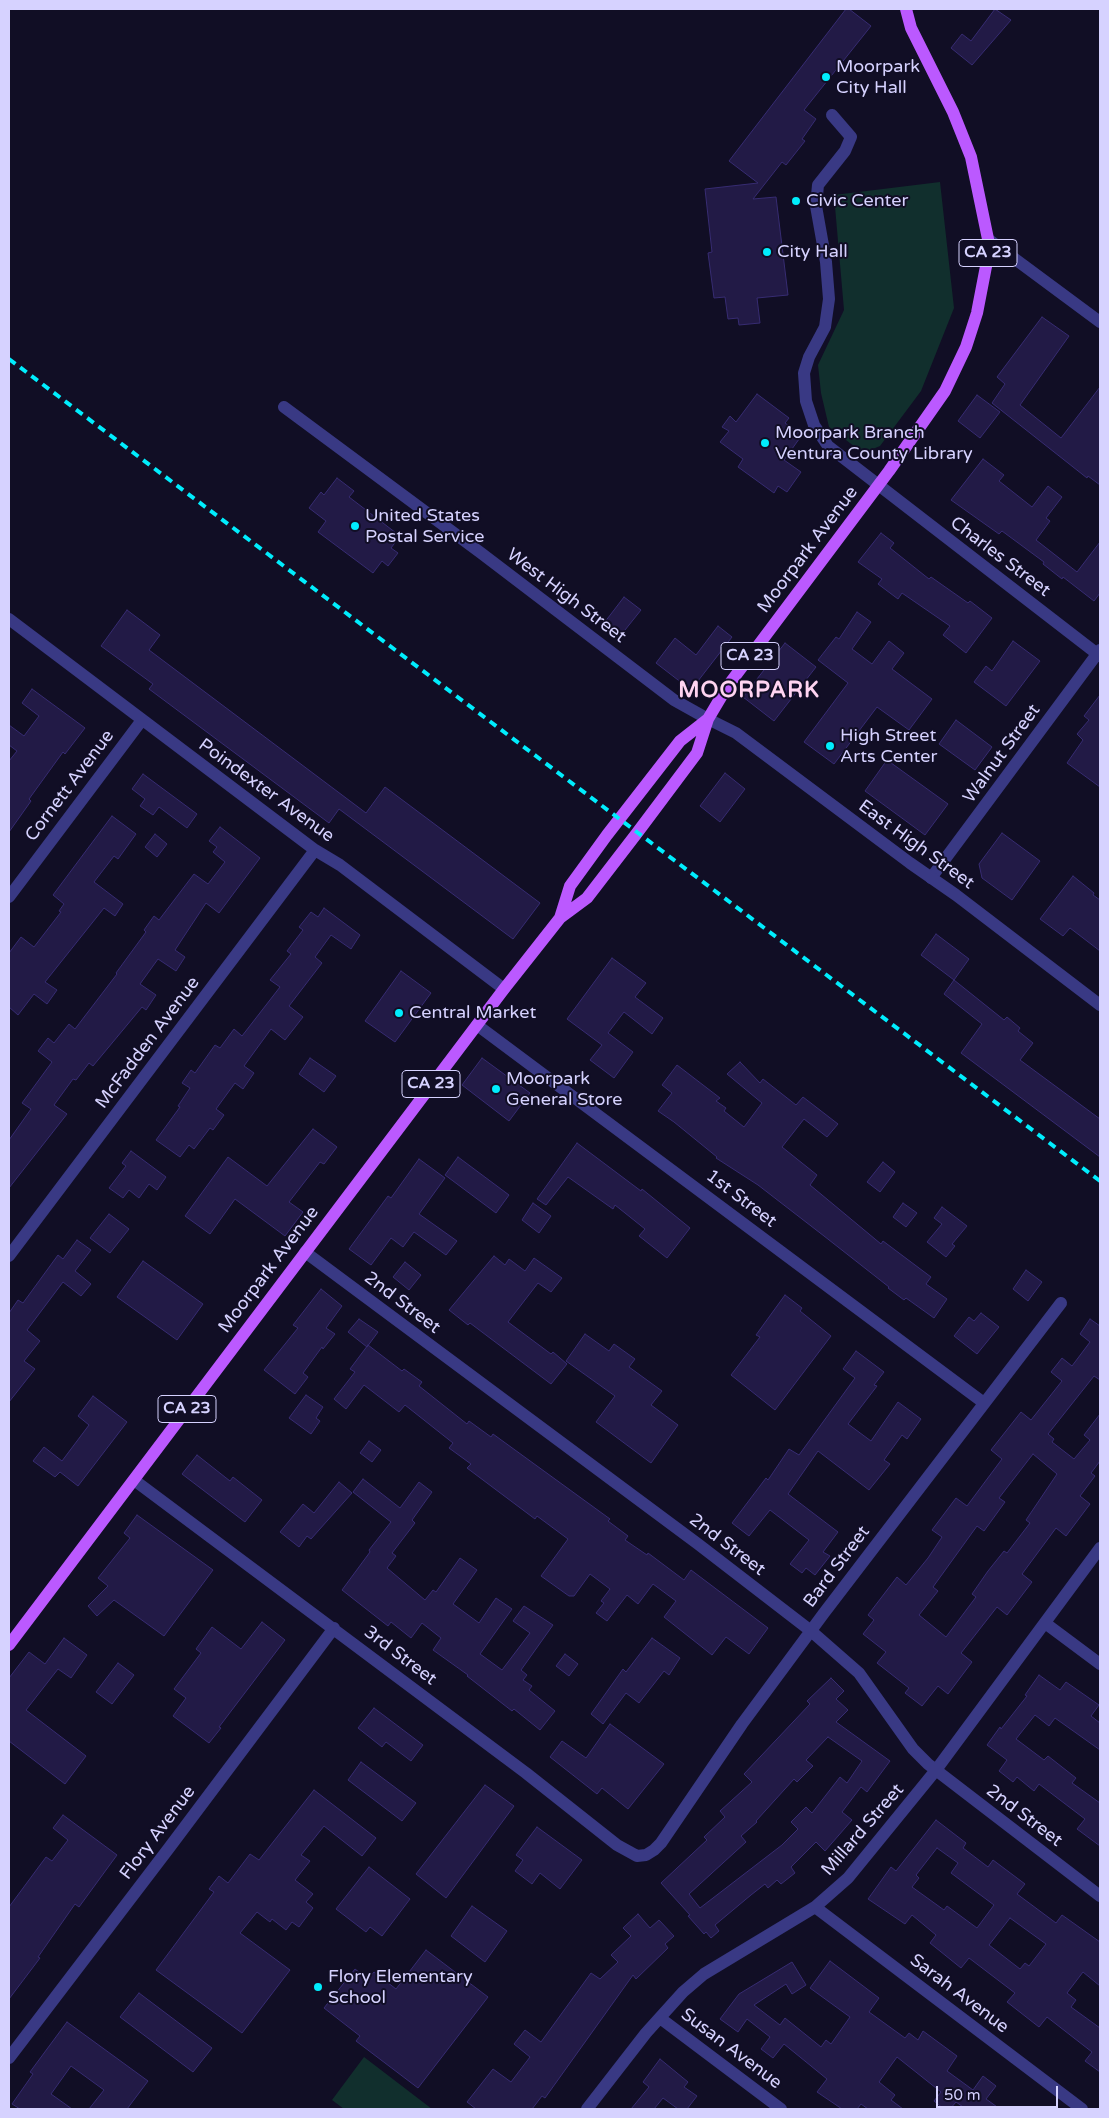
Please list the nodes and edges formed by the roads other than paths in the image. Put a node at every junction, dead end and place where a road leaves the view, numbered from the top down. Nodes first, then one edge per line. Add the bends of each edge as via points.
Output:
1 (906, 9) edge
2 (832, 115) dead end
3 (988, 239) junction
4 (1100, 322) edge
5 (284, 407) dead end
6 (878, 485) junction
7 (9, 619) edge
8 (1099, 653) edge
9 (708, 719) junction
10 (142, 720) junction
11 (315, 850) junction
12 (931, 878) junction
13 (9, 897) edge
14 (560, 918) junction
15 (504, 988) junction
16 (1100, 1005) edge
17 (477, 1025) junction
18 (305, 1252) junction
19 (9, 1256) edge
20 (1061, 1303) dead end
21 (984, 1403) junction
22 (134, 1480) junction
23 (1100, 1548) edge
24 (1045, 1623) junction
25 (334, 1628) junction
26 (811, 1631) junction
27 (9, 1645) edge
28 (1100, 1664) edge
29 (936, 1770) junction
30 (646, 1854) joint
31 (1100, 1896) edge
32 (815, 1906) junction
33 (660, 2018) junction
34 (9, 2058) edge
35 (587, 2109) edge
36 (781, 2109) edge
37 (1082, 2109) edge

1 - 3 main road, Moorpark Avenue / CA 23 via 911,28 972,157
2 - 6 street, Charles Street via 851,136 845,151 818,185 816,206 829,299 825,327 809,356 804,373 806,401 814,425 828,446
3 - 4 street
3 - 6 main road, Moorpark Avenue / CA 23 via 981,295 966,347 945,391
5 - 9 street, West High Street via 674,700
6 - 8 street, Charles Street
6 - 9 main road, Moorpark Avenue / CA 23 via 726,687
7 - 10 street, Poindexter Avenue
8 - 12 street, Walnut Street
9 - 12 street, East High Street via 736,733
9 - 14 main road, Moorpark Avenue / CA 23 via 680,741 607,834 570,886
9 - 14 main road, Moorpark Avenue / CA 23 via 697,753 587,898
10 - 11 street, Poindexter Avenue
10 - 13 street, Cornett Avenue
11 - 15 street, Poindexter Avenue via 340,865
11 - 19 street, McFadden Avenue
12 - 16 street, East High Street
14 - 15 main road, Moorpark Avenue / CA 23
15 - 17 main road, Moorpark Avenue / CA 23
17 - 18 main road, Moorpark Avenue / CA 23
17 - 21 street, 1st Street
18 - 22 main road, Moorpark Avenue / CA 23
18 - 26 street, 2nd Street
20 - 21 street, Bard Street
21 - 26 street, Bard Street
22 - 25 street, 3rd Street
22 - 27 main road, Moorpark Avenue / CA 23
23 - 24 street, Millard Street
24 - 28 street
24 - 29 street, Millard Street
25 - 30 street, 3rd Street via 617,1846 637,1856
25 - 34 street, Flory Avenue
26 - 29 street, 2nd Street via 859,1673 913,1749
26 - 30 street, Bard Street via 742,1724 661,1843
29 - 31 street, 2nd Street
29 - 32 street, Millard Street via 848,1878
32 - 33 street, Millard Street via 716,1964 683,1992
32 - 37 street, Sarah Avenue
33 - 35 street, Millard Street
33 - 36 street, Susan Avenue

